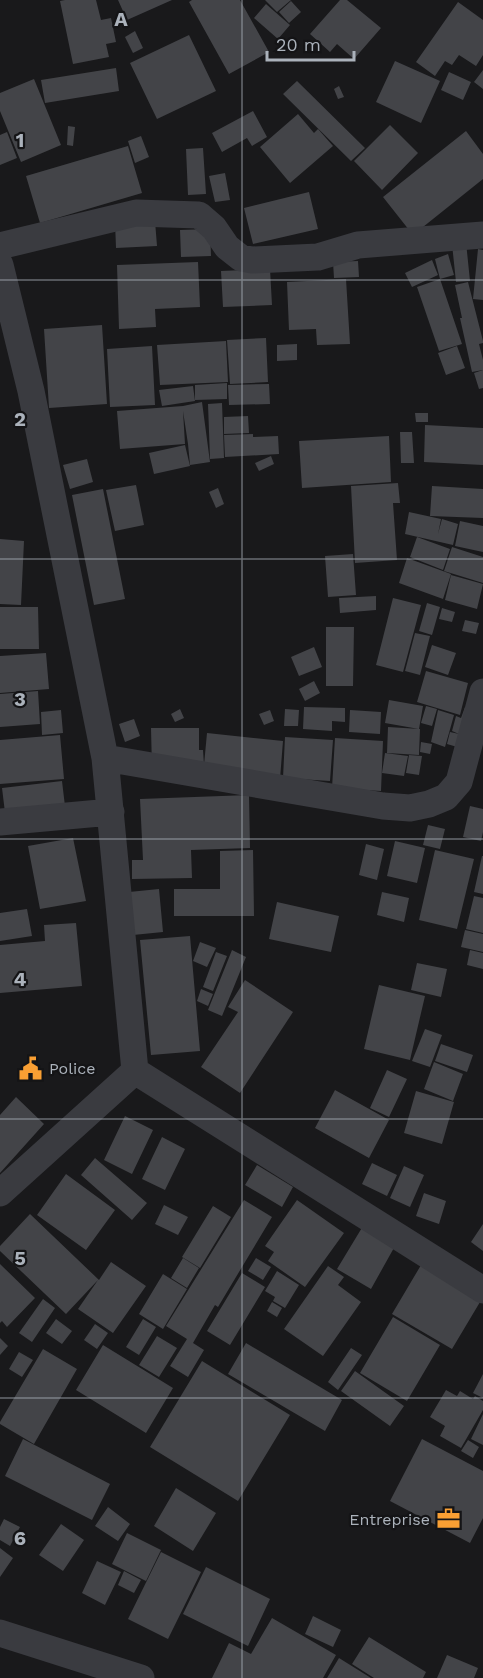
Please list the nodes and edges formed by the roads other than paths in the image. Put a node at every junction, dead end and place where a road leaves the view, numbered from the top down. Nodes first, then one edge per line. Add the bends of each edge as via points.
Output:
1 (483, 235) edge
2 (0, 246) edge
3 (0, 265) edge
4 (483, 692) edge
5 (105, 758) junction
6 (111, 812) junction
7 (0, 822) edge
8 (135, 1071) junction
9 (0, 1193) edge
10 (483, 1290) edge
11 (0, 1633) edge
12 (141, 1678) edge

1 - 2 street via 358,245 318,257 252,260 241,258 227,247 199,215 136,213
3 - 5 street via 31,391
4 - 5 street via 459,782 446,796 410,808
5 - 6 street
6 - 7 street
6 - 8 street
8 - 9 street
8 - 10 street
11 - 12 street

